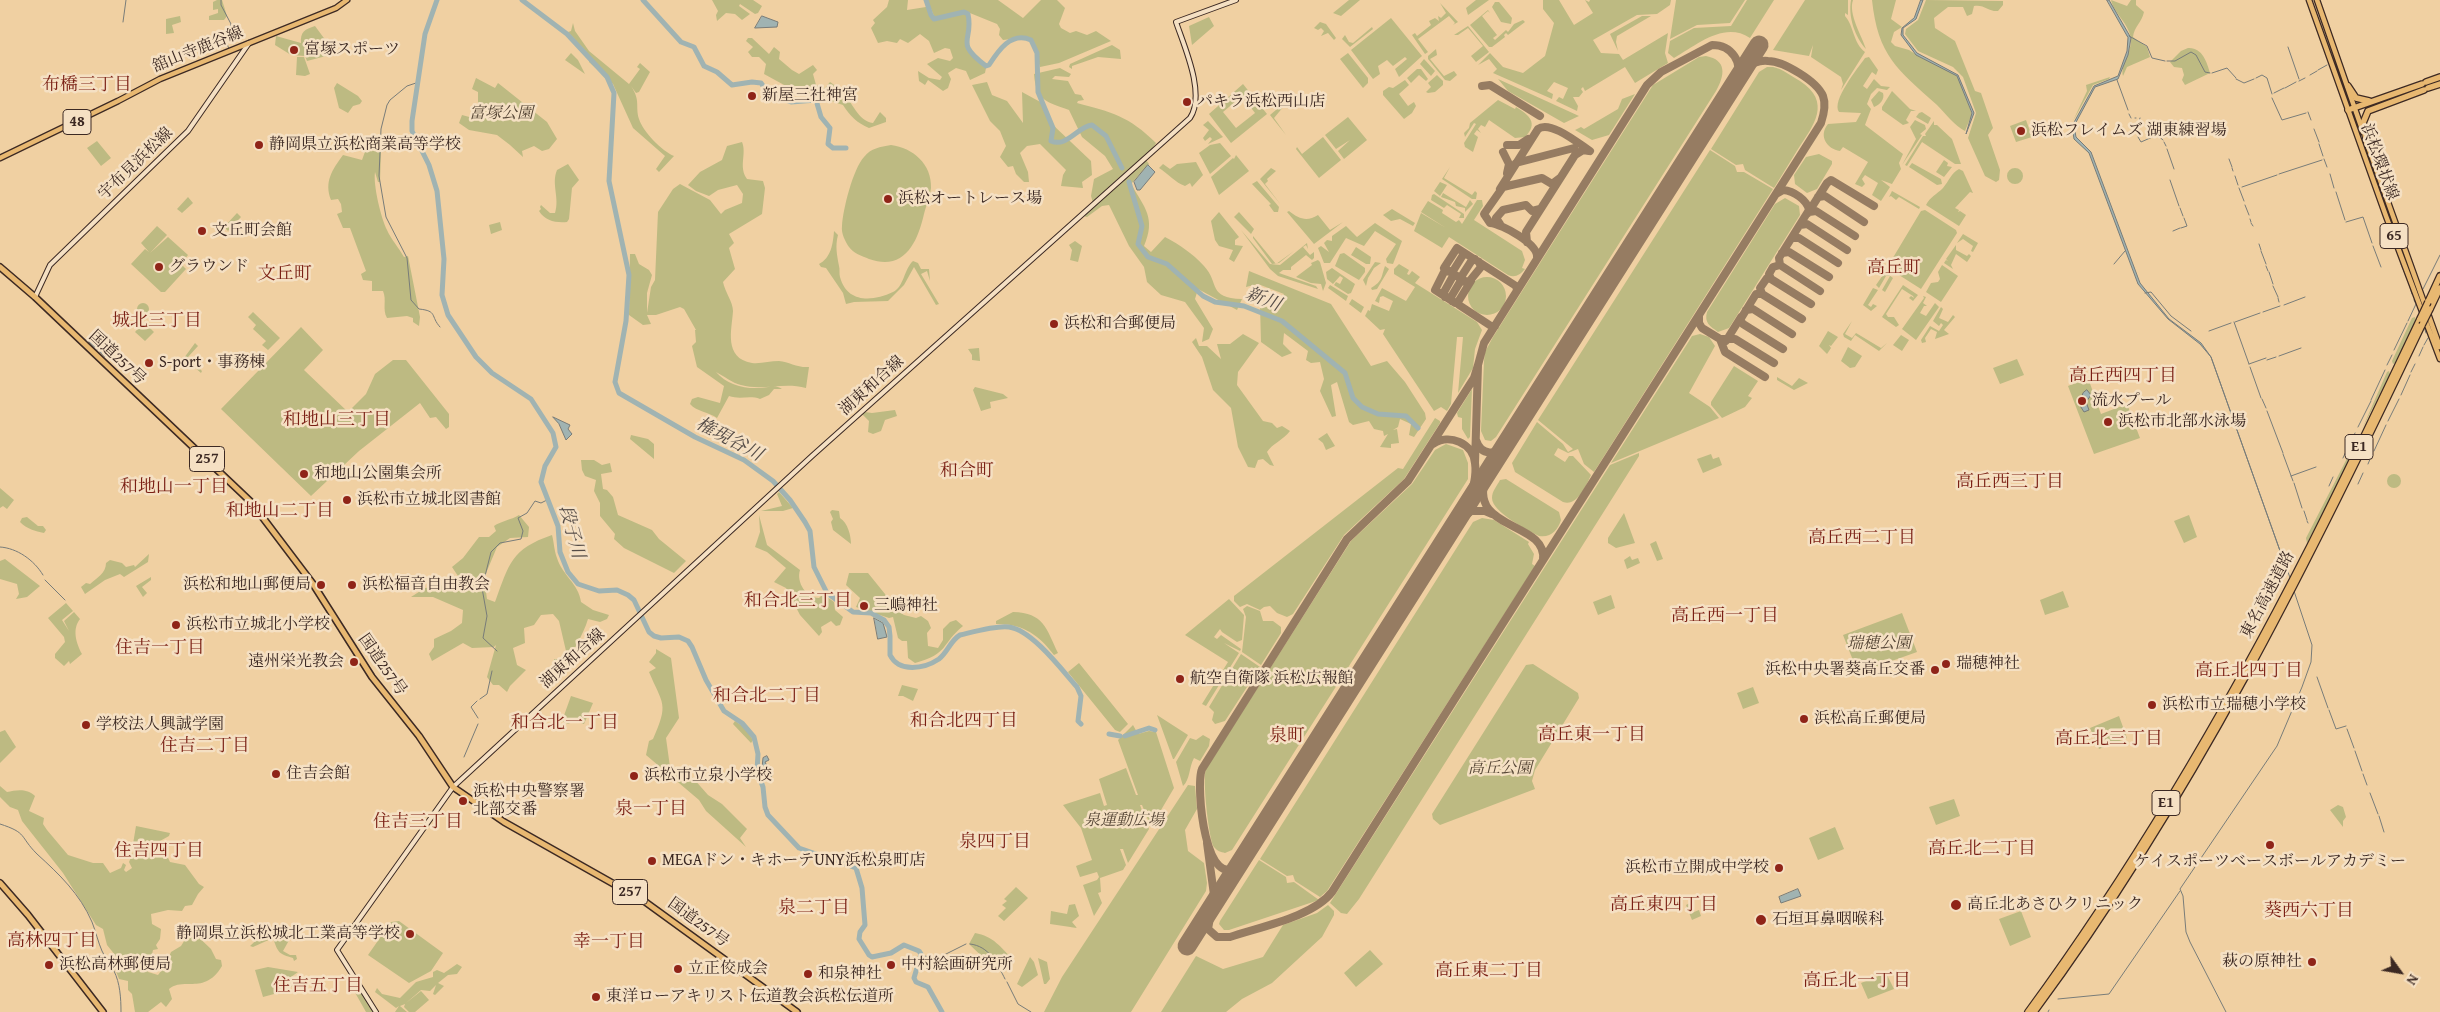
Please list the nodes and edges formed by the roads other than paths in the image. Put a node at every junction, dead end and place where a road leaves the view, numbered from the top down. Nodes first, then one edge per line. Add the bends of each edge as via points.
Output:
1 (347, 0) edge
2 (1236, 0) edge
3 (2309, 0) edge
4 (2317, 0) edge
5 (249, 43) junction
6 (2440, 77) edge
7 (2440, 84) edge
8 (2348, 86) junction
9 (2425, 86) junction
10 (2407, 96) junction
11 (2378, 99) junction
12 (2352, 111) junction
13 (2367, 144) junction
14 (0, 158) edge
15 (0, 267) edge
16 (2440, 276) edge
17 (2440, 288) edge
18 (35, 297) junction
19 (2429, 305) junction
20 (2440, 347) edge
21 (2440, 359) edge
22 (2296, 578) junction
23 (2291, 589) junction
24 (453, 787) junction
25 (0, 883) edge
26 (0, 888) edge
27 (99, 1012) edge
28 (103, 1012) edge
29 (376, 1012) edge
30 (798, 1012) edge
31 (2028, 1012) edge
32 (2034, 1012) edge

1 - 5 main road, 舘山寺鹿谷線 / 48 via 336,8
2 - 24 main road, 湖東和合線 via 1176,22 1194,75 1195,102 1190,118
3 - 12 main road, 浜松環状線 / 65
4 - 8 main road, 浜松環状線 / 65
5 - 14 main road, 舘山寺鹿谷線 / 48 via 160,79
5 - 18 main road, 宇布見浜松線 via 190,129 50,265
6 - 9 highway
7 - 9 highway
8 - 11 highway via 2358,99
8 - 12 main road, 浜松環状線 / 65
9 - 10 highway
9 - 11 highway
10 - 12 highway
10 - 13 highway via 2366,113 2363,123
11 - 12 highway
12 - 13 main road, 浜松環状線 / 65
12 - 21 main road, 浜松環状線 / 65
13 - 20 main road, 浜松環状線 / 65
15 - 18 highway, 国道257号 / 257
16 - 19 highway, 東名高速道路 / E1
17 - 19 highway, 東名高速道路 / E1
18 - 24 highway, 国道257号 / 257 via 252,502 313,584 372,677 419,736
19 - 22 highway, 東名高速道路 / E1, bridge
19 - 22 highway, 東名高速道路 / E1, bridge
22 - 23 highway, 東名高速道路 / E1
23 - 31 highway, 東名高速道路 / E1 via 2168,800 2103,903
23 - 32 highway, 東名高速道路 / E1 via 2172,802 2098,920
24 - 29 main road, 湖東和合線 via 337,950
24 - 30 highway, 国道257号 / 257 via 495,816 644,901
25 - 28 highway
26 - 27 highway via 26,916

